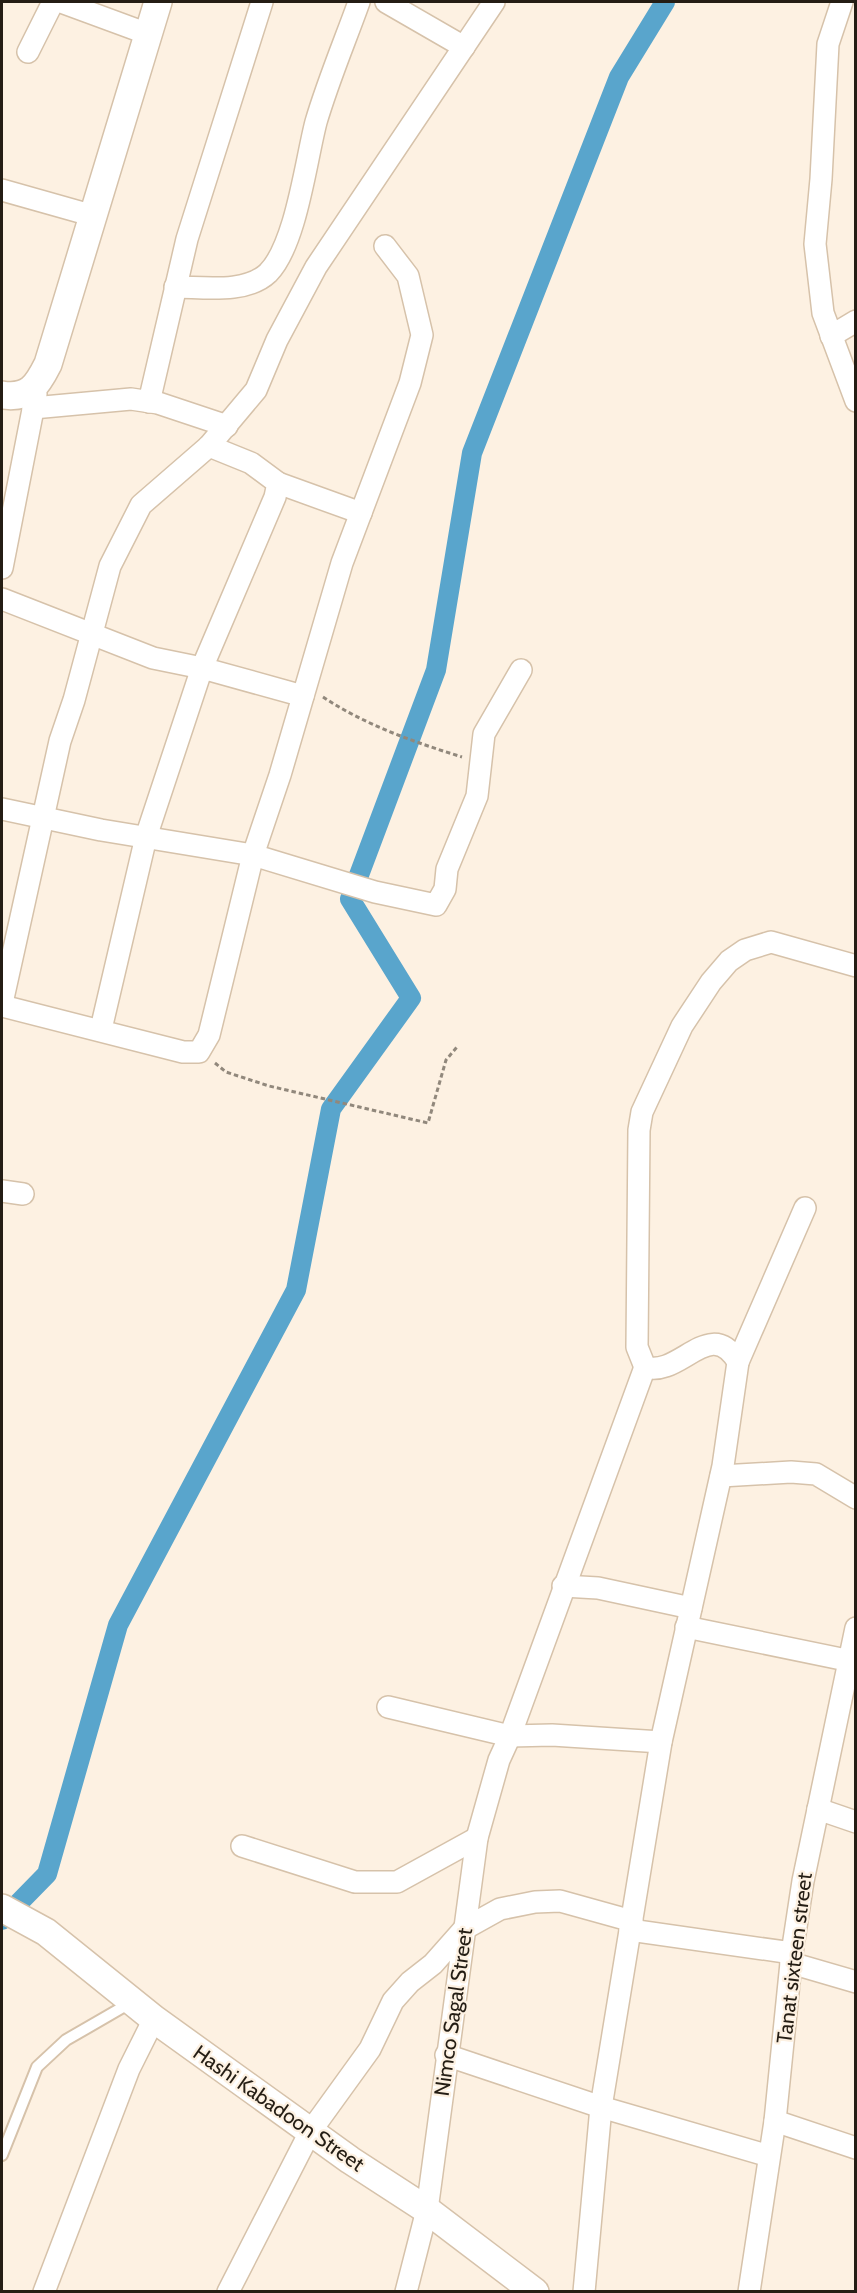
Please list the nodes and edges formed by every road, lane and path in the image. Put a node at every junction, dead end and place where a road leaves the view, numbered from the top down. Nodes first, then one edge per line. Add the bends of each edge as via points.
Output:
1 (52, 2) edge
2 (61, 2) edge
3 (158, 2) edge
4 (262, 2) edge
5 (359, 2) edge
6 (386, 2) edge
7 (494, 2) edge
8 (842, 2) edge
9 (148, 34) junction
10 (464, 47) junction
11 (28, 52) dead end
12 (2, 189) edge
13 (94, 216) junction
14 (385, 246) dead end
15 (176, 287) junction
16 (855, 321) edge
17 (831, 336) junction
18 (2, 395) edge
19 (35, 397) junction
20 (855, 401) edge
21 (149, 402) junction
22 (227, 426) junction
23 (209, 446) junction
24 (278, 483) junction
25 (361, 513) junction
26 (2, 567) edge
27 (2, 599) edge
28 (91, 635) junction
29 (202, 668) junction
30 (522, 670) dead end
31 (304, 691) junction
32 (481, 762) junction
33 (2, 809) edge
34 (43, 818) junction
35 (146, 837) junction
36 (253, 855) junction
37 (855, 966) edge
38 (2, 1002) edge
39 (101, 1029) junction
40 (457, 1047) dead end
41 (199, 1052) junction
42 (2, 1191) edge
43 (23, 1194) dead end
44 (805, 1208) dead end
45 (738, 1362) junction
46 (645, 1366) junction
47 (721, 1476) junction
48 (855, 1498) edge
49 (563, 1586) junction
50 (689, 1618) junction
51 (855, 1628) edge
52 (852, 1661) edge
53 (388, 1707) dead end
54 (510, 1736) junction
55 (661, 1742) junction
56 (818, 1809) junction
57 (855, 1822) edge
58 (477, 1838) junction
59 (242, 1846) dead end
60 (2, 1908) edge
61 (631, 1925) junction
62 (464, 1929) junction
63 (792, 1958) junction
64 (855, 1982) edge
65 (133, 2001) junction
66 (154, 2019) junction
67 (446, 2055) junction
68 (601, 2107) junction
69 (775, 2121) junction
70 (310, 2132) junction
71 (855, 2148) edge
72 (2, 2155) edge
73 (769, 2156) junction
74 (427, 2210) junction
75 (44, 2292) edge
76 (228, 2292) edge
77 (405, 2292) edge
78 (536, 2292) edge
79 (584, 2292) edge
80 (749, 2292) edge

1 - 11 street
2 - 9 street
3 - 9 street
4 - 15 street via 187,239
5 - 15 street via 316,122 287,238 268,272 255,281 233,287
6 - 10 street
7 - 10 street
8 - 17 street via 828,44 815,244 823,313
9 - 13 street
10 - 22 street via 316,267 277,340 256,390
12 - 13 street
13 - 19 street
14 - 25 street via 408,276 422,335 410,383
15 - 21 street
16 - 17 street
17 - 20 street
18 - 19 street
19 - 21 street
19 - 26 street
21 - 22 street
22 - 23 street
23 - 24 street via 251,463
23 - 28 street via 141,505 110,566
24 - 25 street
24 - 29 street
25 - 31 street
27 - 28 street
28 - 29 street via 153,658
28 - 34 street via 60,741
29 - 31 street
29 - 35 street
30 - 32 street via 484,734
31 - 32 path via 420,744
31 - 36 street
32 - 36 street via 477,796 436,905 375,892
33 - 34 street
34 - 35 street
34 - 38 street
35 - 36 street
35 - 39 street
36 - 41 street via 209,1035
37 - 46 street via 771,942 745,950 711,982 682,1026 642,1112 639,1130 637,1347
38 - 39 street
39 - 41 street via 183,1052
40 - 41 path via 446,1060 428,1123 226,1072
42 - 43 street
44 - 45 street
45 - 46 street via 732,1351 706,1345 668,1368 655,1370
45 - 47 street
46 - 49 street, Nimco Sagal Street
47 - 48 street via 816,1474
47 - 50 street
49 - 50 street via 598,1588
49 - 54 street, Nimco Sagal Street
50 - 52 street
50 - 55 street
51 - 52 street, Tanat sixteen street
52 - 56 street, Tanat sixteen street
53 - 54 street
54 - 55 street via 562,1735
54 - 58 street, Nimco Sagal Street via 499,1760
55 - 61 street
56 - 57 street
56 - 63 street, Tanat sixteen street
58 - 59 street via 397,1882 355,1882
58 - 62 street, Nimco Sagal Street
60 - 65 street, Hashi Kabadoon Street via 46,1932
61 - 62 street via 560,1901 500,1909
61 - 63 street
61 - 68 street
62 - 67 street, Nimco Sagal Street
62 - 70 street via 393,2001 370,2049
63 - 64 street
63 - 69 street, Tanat sixteen street
65 - 66 street, Hashi Kabadoon Street
65 - 72 lane via 66,2040 37,2067
66 - 70 street, Hashi Kabadoon Street
66 - 75 street via 129,2069
67 - 68 street
67 - 74 street, Nimco Sagal Street
68 - 73 street
68 - 79 street
69 - 71 street
69 - 73 street, Tanat sixteen street
70 - 74 street, Hashi Kabadoon Street
70 - 76 street
73 - 80 street, Tanat sixteen street
74 - 77 street, Nimco Sagal Street
74 - 78 street, Hashi Kabadoon Street

